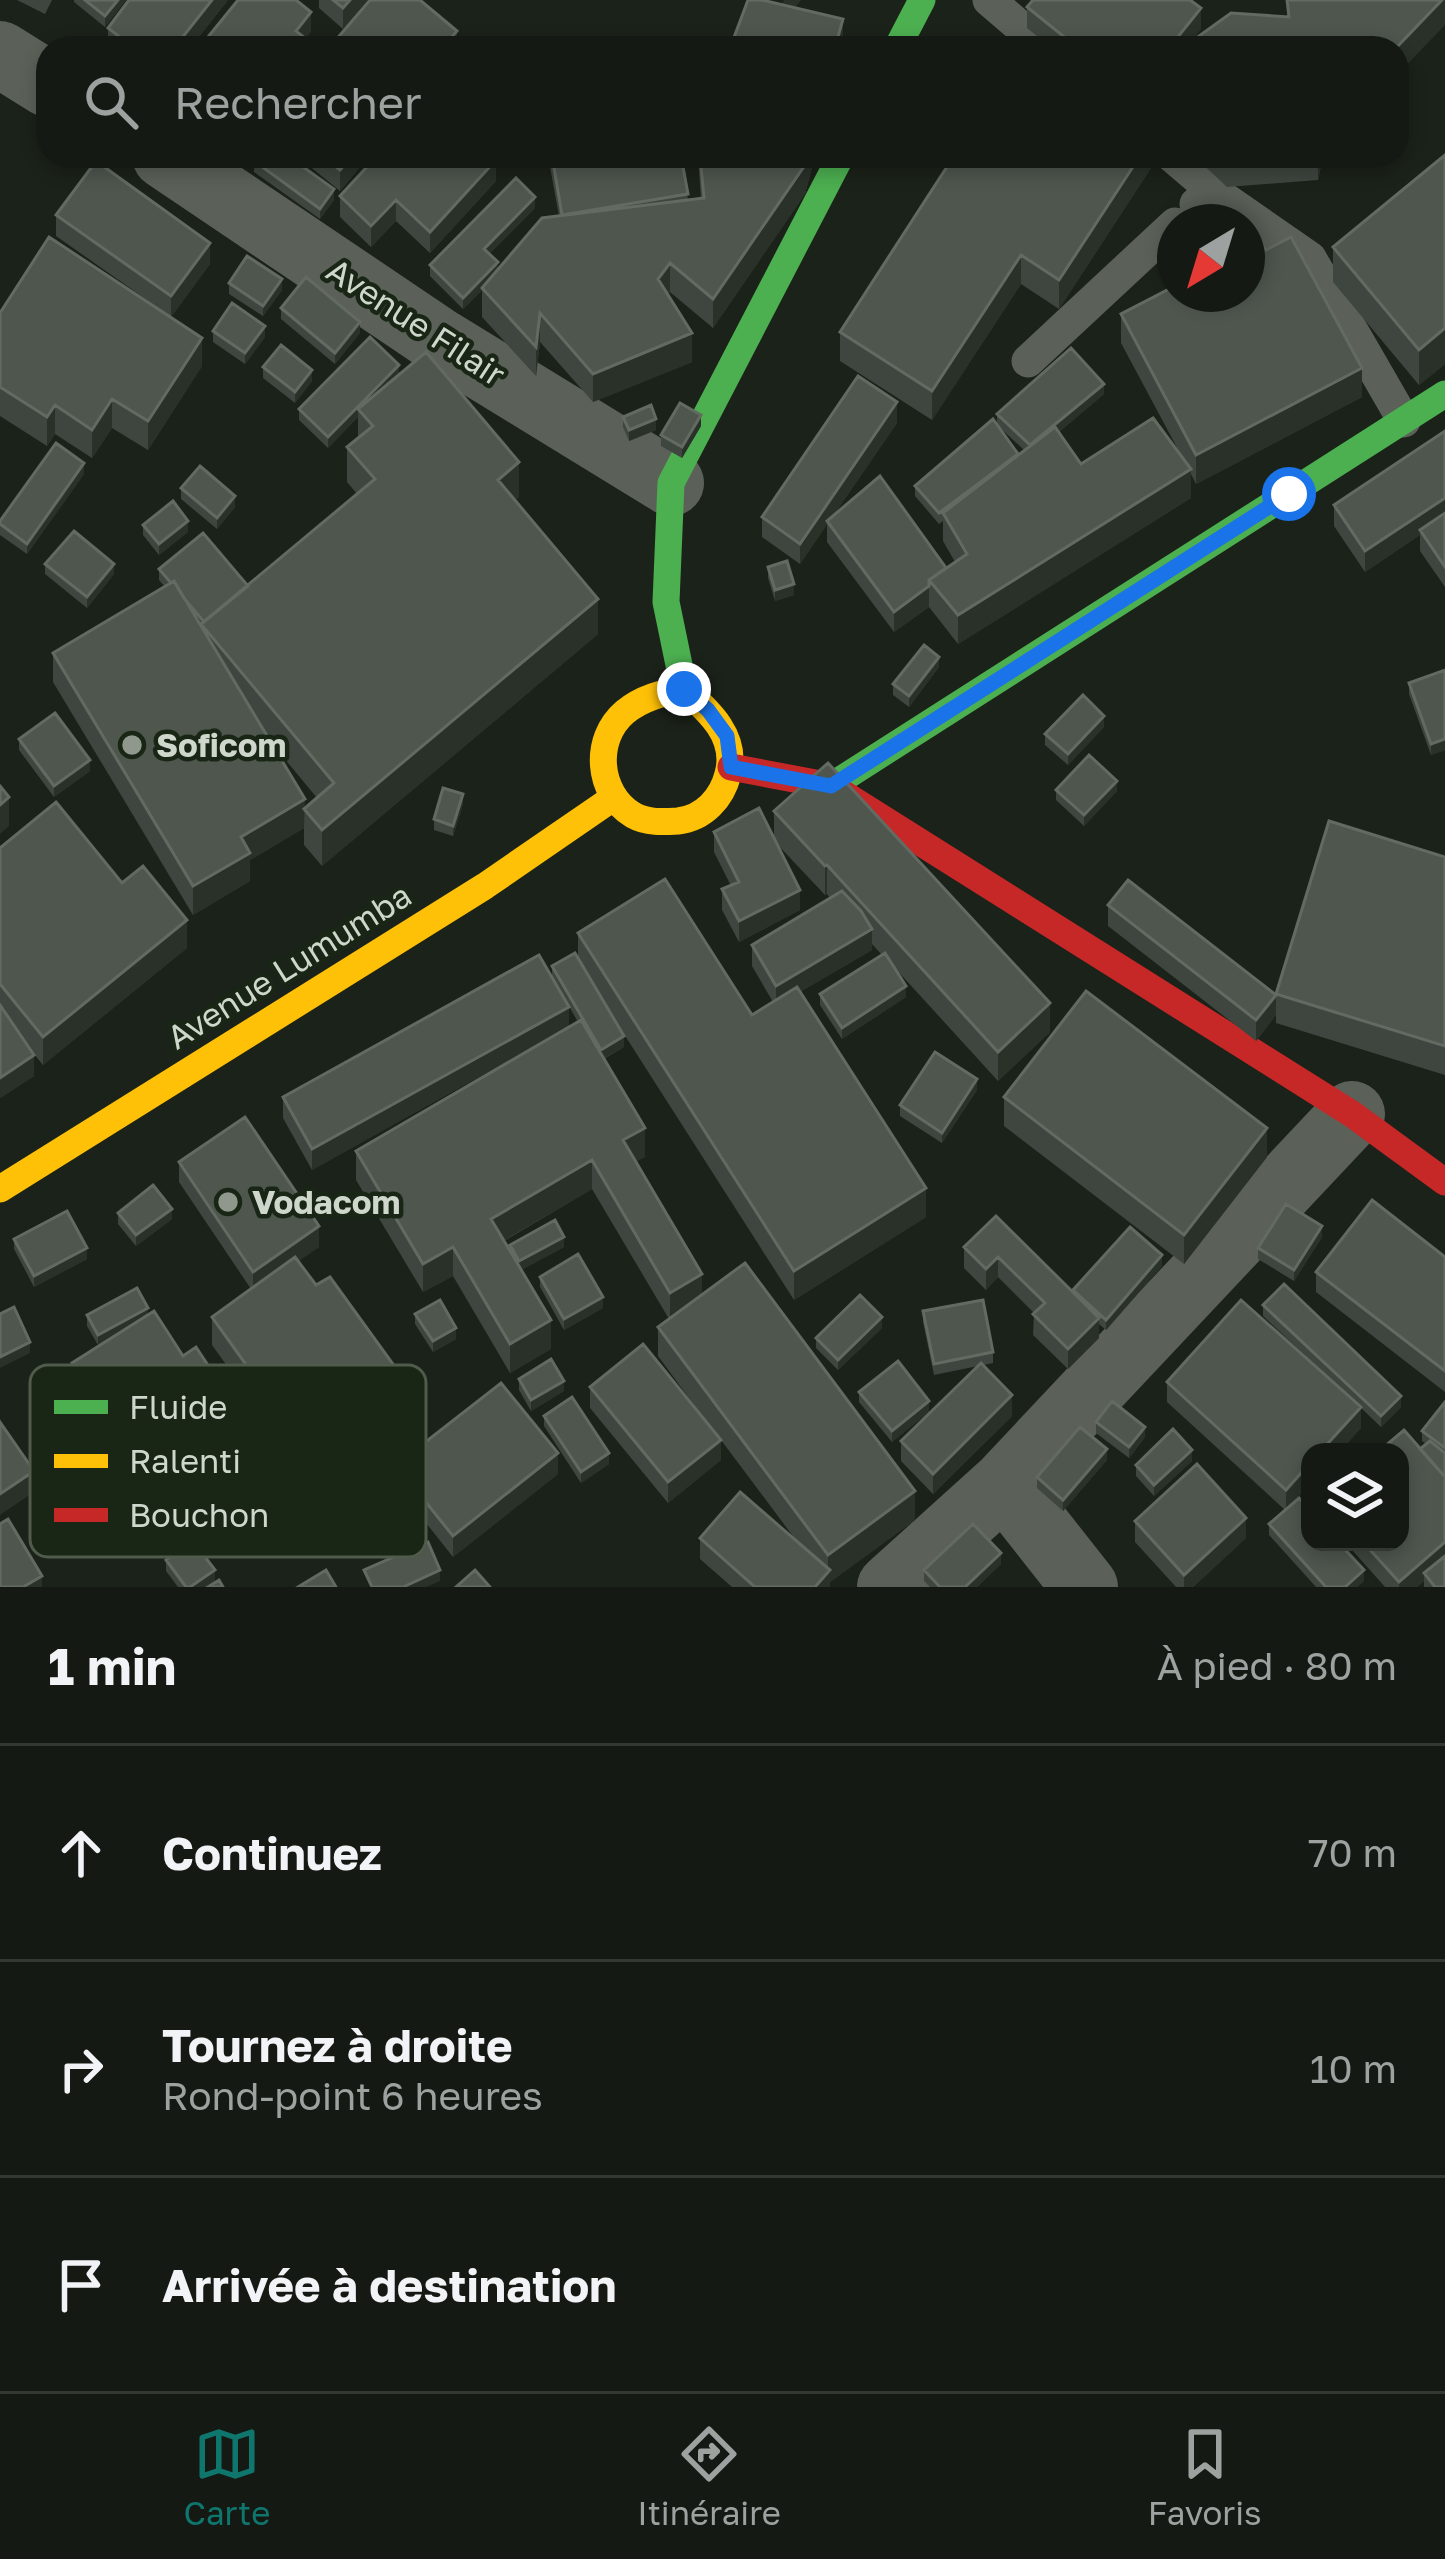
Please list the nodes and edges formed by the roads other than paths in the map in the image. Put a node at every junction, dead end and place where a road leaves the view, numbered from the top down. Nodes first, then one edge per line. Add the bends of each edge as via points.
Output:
1 (922, 0) edge
2 (989, 0) edge
3 (903, 36) edge
4 (1031, 36) edge
5 (0, 54) edge
6 (36, 76) edge
7 (183, 168) edge
8 (835, 168) edge
9 (1186, 168) edge
10 (1212, 190) junction
11 (1197, 204) edge
12 (1157, 241) edge
13 (1028, 361) dead end
14 (1445, 394) edge
15 (1404, 421) junction
16 (671, 483) junction
17 (684, 689) junction
18 (731, 767) junction
19 (831, 786) junction
20 (613, 798) junction
21 (1352, 1114) junction
22 (1445, 1182) edge
23 (0, 1189) edge
24 (1004, 1484) junction
25 (890, 1587) edge
26 (1085, 1587) edge

1 - 3 main road
2 - 4 lane
5 - 6 street
7 - 16 street, Avenue Filair via 441,342
8 - 16 main road
9 - 10 lane
10 - 11 lane
10 - 15 lane via 1310,258
12 - 13 lane
14 - 15 main road
15 - 19 main road
16 - 17 main road via 666,602
17 - 18 main road via 727,736
17 - 20 main road via 621,712 604,739 601,770
18 - 19 main road
18 - 20 main road via 721,796 697,817 668,826 637,818
19 - 21 main road
20 - 23 main road, Avenue Lumumba
21 - 22 main road
21 - 24 street
24 - 25 street
24 - 26 street

